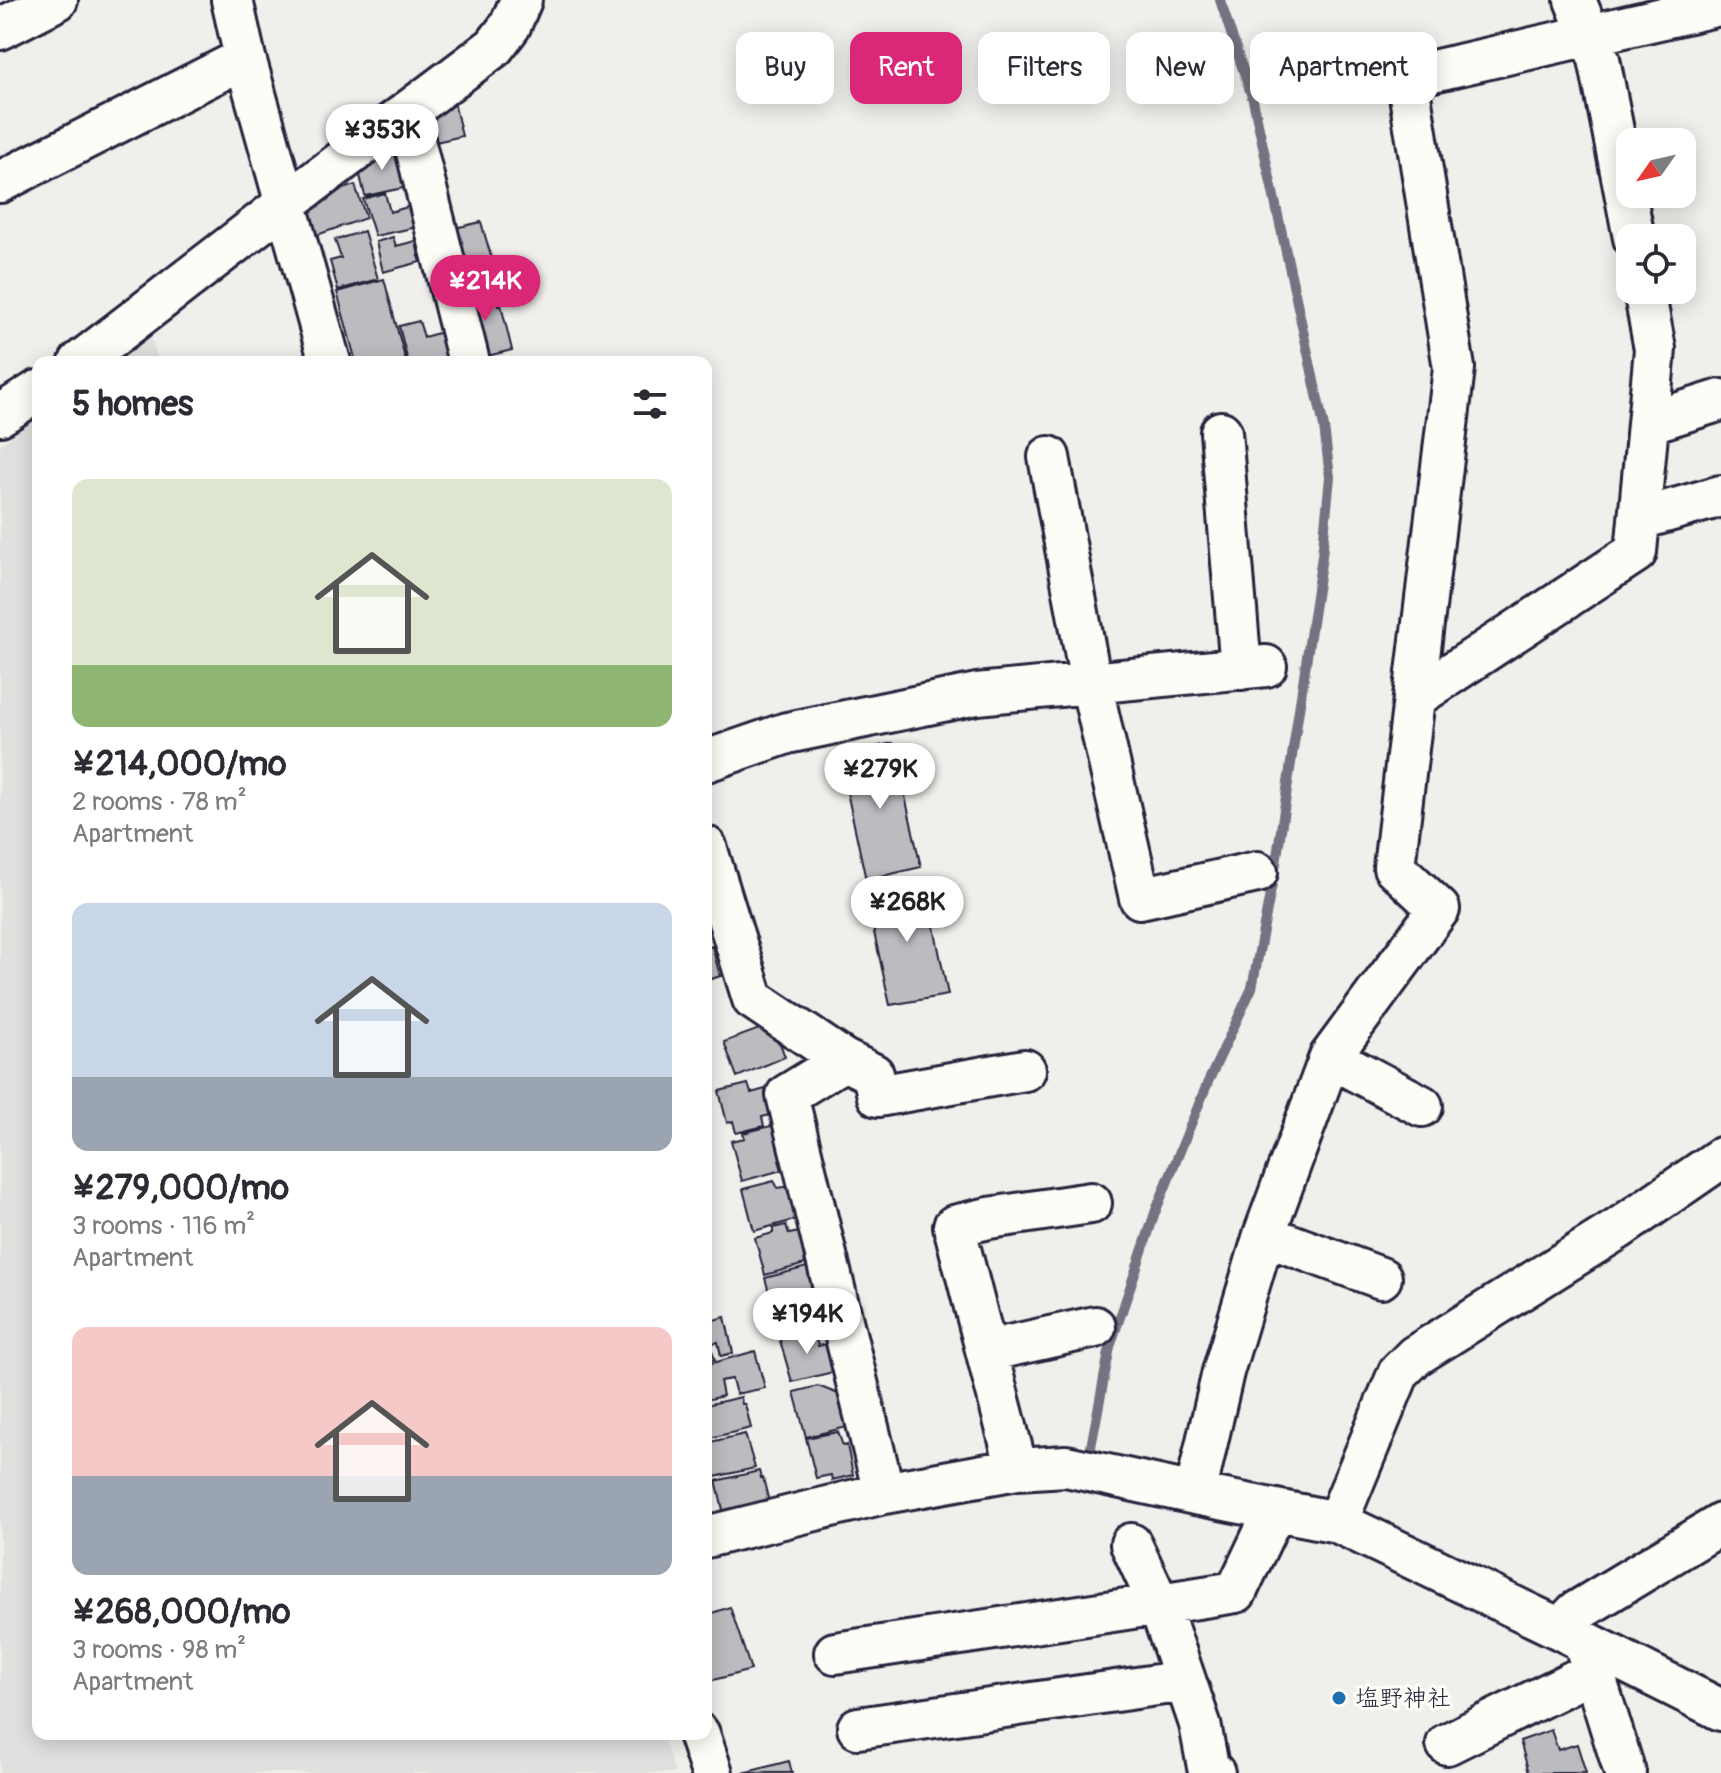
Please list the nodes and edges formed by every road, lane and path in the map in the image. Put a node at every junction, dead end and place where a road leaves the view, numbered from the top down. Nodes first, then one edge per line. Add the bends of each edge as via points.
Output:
1 (57, 0) edge
2 (232, 0) edge
3 (521, 0) edge
4 (1719, 16) edge
5 (1582, 17) edge
6 (0, 29) edge
7 (245, 58) junction
8 (407, 112) junction
9 (0, 182) edge
10 (285, 204) junction
11 (1631, 224) edge
12 (1647, 304) edge
13 (88, 356) edge
14 (328, 356) edge
15 (468, 356) edge
16 (32, 395) edge
17 (1721, 400) edge
18 (0, 415) edge
19 (1648, 423) junction
20 (1221, 432) dead end
21 (1049, 457) dead end
22 (1721, 496) edge
23 (1640, 519) junction
24 (1091, 683) junction
25 (1414, 698) junction
26 (712, 759) edge
27 (712, 866) edge
28 (1257, 872) dead end
29 (1330, 1057) junction
30 (844, 1060) junction
31 (1025, 1070) dead end
32 (1422, 1106) dead end
33 (1721, 1158) edge
34 (1091, 1203) dead end
35 (1264, 1235) junction
36 (1381, 1278) dead end
37 (1095, 1327) dead end
38 (987, 1351) junction
39 (1017, 1469) junction
40 (1198, 1483) junction
41 (884, 1493) junction
42 (1275, 1510) junction
43 (1340, 1512) junction
44 (1721, 1524) edge
45 (712, 1536) edge
46 (1131, 1544) dead end
47 (1159, 1604) junction
48 (1576, 1635) junction
49 (835, 1653) dead end
50 (1185, 1681) junction
51 (1721, 1710) edge
52 (858, 1728) dead end
53 (701, 1740) edge
54 (1447, 1744) dead end
55 (712, 1773) edge
56 (1214, 1773) edge
57 (1625, 1773) edge

1 - 6 street
2 - 7 street
3 - 8 street via 494,47
4 - 5 street
5 - 11 street via 1599,59
5 - 25 street via 1407,77 1454,368
7 - 9 street
7 - 10 street
8 - 10 street
8 - 15 street
10 - 13 street
10 - 14 street
12 - 19 street via 1655,349
16 - 18 street
17 - 19 street
19 - 23 street
20 - 24 street via 1254,668
21 - 24 street
22 - 23 street
23 - 25 street via 1636,552
24 - 26 street via 977,694 787,733
24 - 28 street via 1140,898
25 - 29 street via 1394,867 1439,909
27 - 30 street via 753,999
29 - 32 street
29 - 35 street
30 - 31 street via 873,1074 878,1096
30 - 41 street via 787,1095
33 - 43 street via 1415,1356 1399,1372
34 - 38 street via 954,1226
35 - 36 street
35 - 40 street via 1223,1372
37 - 38 street
38 - 39 street
39 - 40 street via 1066,1466
39 - 41 street
40 - 42 street
41 - 45 street
42 - 43 street
42 - 47 street via 1236,1592
43 - 48 street
44 - 48 street
46 - 47 street
47 - 49 street
47 - 50 street
48 - 51 street
48 - 54 street
48 - 57 street
50 - 52 street
50 - 56 street
53 - 55 street

